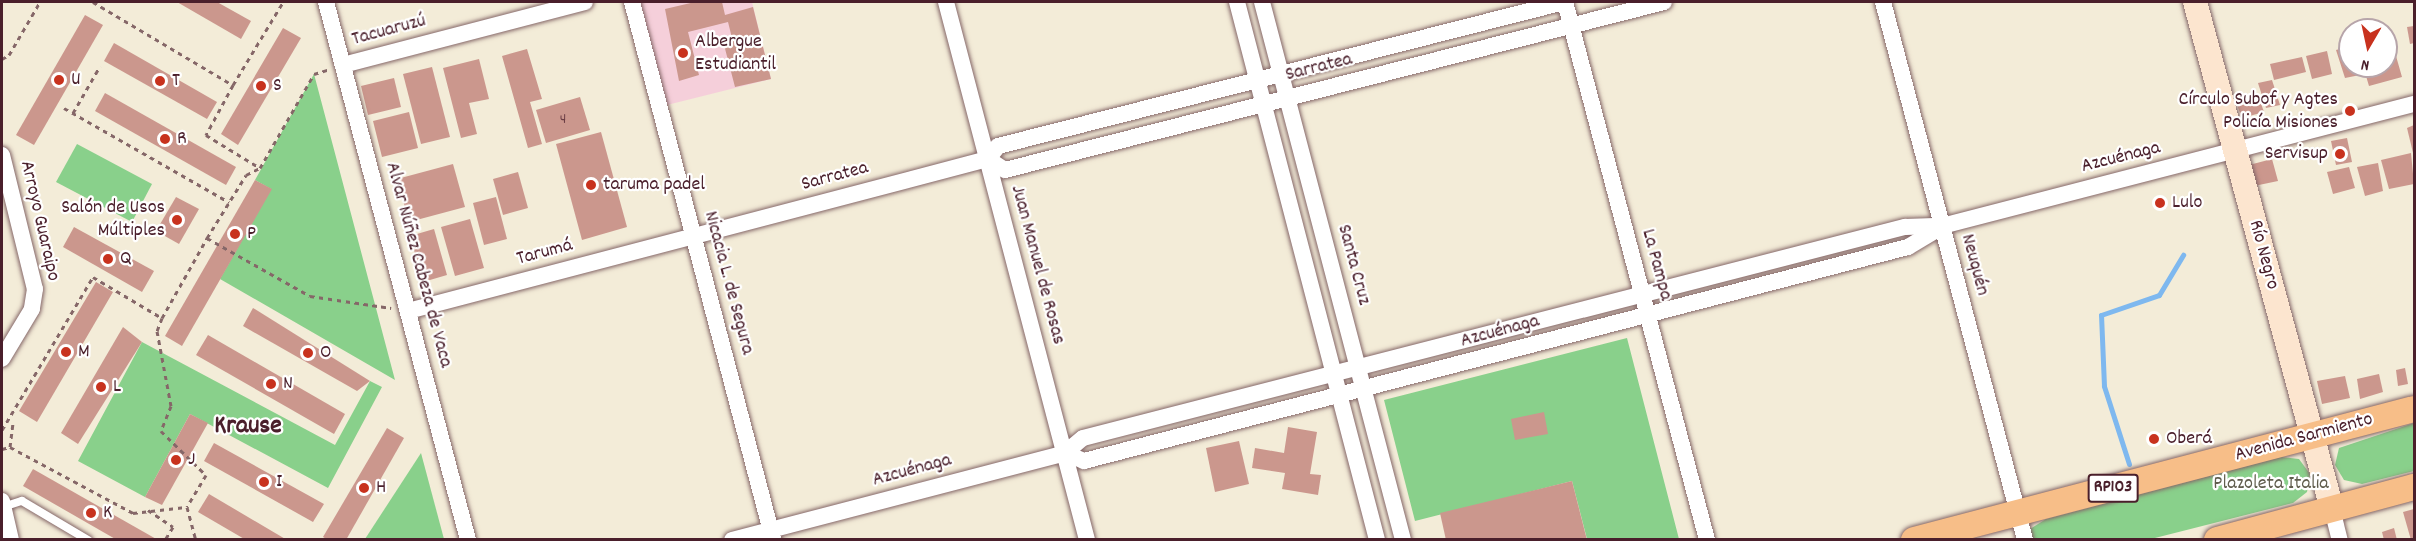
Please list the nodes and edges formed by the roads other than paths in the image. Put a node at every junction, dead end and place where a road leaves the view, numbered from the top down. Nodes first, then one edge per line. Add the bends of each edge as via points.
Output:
1 (326, 2) edge
2 (585, 2) edge
3 (632, 2) edge
4 (946, 2) edge
5 (1237, 2) edge
6 (1262, 2) edge
7 (1564, 2) edge
8 (1664, 2) edge
9 (1883, 2) edge
10 (2195, 2) edge
11 (1571, 25) junction
12 (343, 64) junction
13 (1281, 74) junction
14 (1258, 80) junction
15 (1288, 98) junction
16 (1264, 104) junction
17 (2415, 104) edge
18 (2235, 150) junction
19 (2, 155) edge
20 (988, 159) junction
21 (1942, 226) junction
22 (693, 235) junction
23 (1642, 294) junction
24 (408, 311) junction
25 (1647, 315) junction
26 (2, 359) edge
27 (1358, 367) junction
28 (1334, 374) junction
29 (1364, 389) junction
30 (1339, 395) junction
31 (2415, 409) edge
32 (2312, 436) junction
33 (1065, 453) junction
34 (2415, 488) edge
35 (2332, 509) junction
36 (3, 512) edge
37 (2018, 512) junction
38 (772, 535) edge
39 (11, 540) edge
40 (88, 540) edge
41 (468, 540) edge
42 (732, 540) edge
43 (1087, 540) edge
44 (1377, 540) edge
45 (1403, 540) edge
46 (1707, 540) edge
47 (1914, 540) edge
48 (2025, 540) edge
49 (2217, 540) edge
50 (2340, 540) edge

1 - 12 street, Alvar Núñez Cabeza de Vaca
2 - 12 street, Tacuaruzú
3 - 22 street, Nicacia L. de Segura
4 - 20 street, Juan Manuel de Rosas
5 - 14 street
6 - 13 street, Santa Cruz
7 - 11 street, La Pampa
7 - 13 street, Sarratea
8 - 11 street, Sarratea
9 - 21 street, Neuquén
10 - 18 street, Río Negro
11 - 15 street, Sarratea
11 - 23 street, La Pampa
12 - 24 street, Alvar Núñez Cabeza de Vaca
13 - 14 street, Sarratea
13 - 15 street, Santa Cruz
14 - 16 street
14 - 20 street, Sarratea via 998,146
15 - 16 street, Sarratea
15 - 27 street, Santa Cruz
16 - 20 street, Sarratea via 1005,170
16 - 28 street
17 - 18 street, Azcuénaga
18 - 21 street, Azcuénaga
18 - 32 street, Río Negro
19 - 26 street, Arroyo Guaraipo via 35,289 32,309
20 - 22 street, Sarratea
20 - 33 street, Juan Manuel de Rosas
21 - 23 street, Azcuénaga via 1905,227
21 - 25 street, Azcuénaga via 1908,247
21 - 37 street, Neuquén
22 - 24 street, Tarumá
22 - 38 street, Nicacia L. de Segura
23 - 25 street, La Pampa
23 - 27 street, Azcuénaga
24 - 41 street, Alvar Núñez Cabeza de Vaca
25 - 29 street, Azcuénaga
25 - 46 street, La Pampa
27 - 28 street, Azcuénaga
27 - 29 street, Santa Cruz
28 - 30 street
28 - 33 street, Azcuénaga via 1083,438
29 - 30 street, Azcuénaga
29 - 45 street, Santa Cruz
30 - 33 street, Azcuénaga via 1084,462
30 - 44 street
31 - 32 main road, Avenida Sarmiento / RP103
32 - 35 street, Río Negro
32 - 37 main road, Avenida Sarmiento / RP103
33 - 38 street, Azcuénaga
33 - 43 street, Juan Manuel de Rosas
34 - 35 main road
35 - 49 main road
35 - 50 street
36 - 39 street
36 - 40 lane via 22,501
37 - 47 main road, Avenida Sarmiento / RP103
37 - 48 street, Neuquén
38 - 42 street, Azcuénaga

